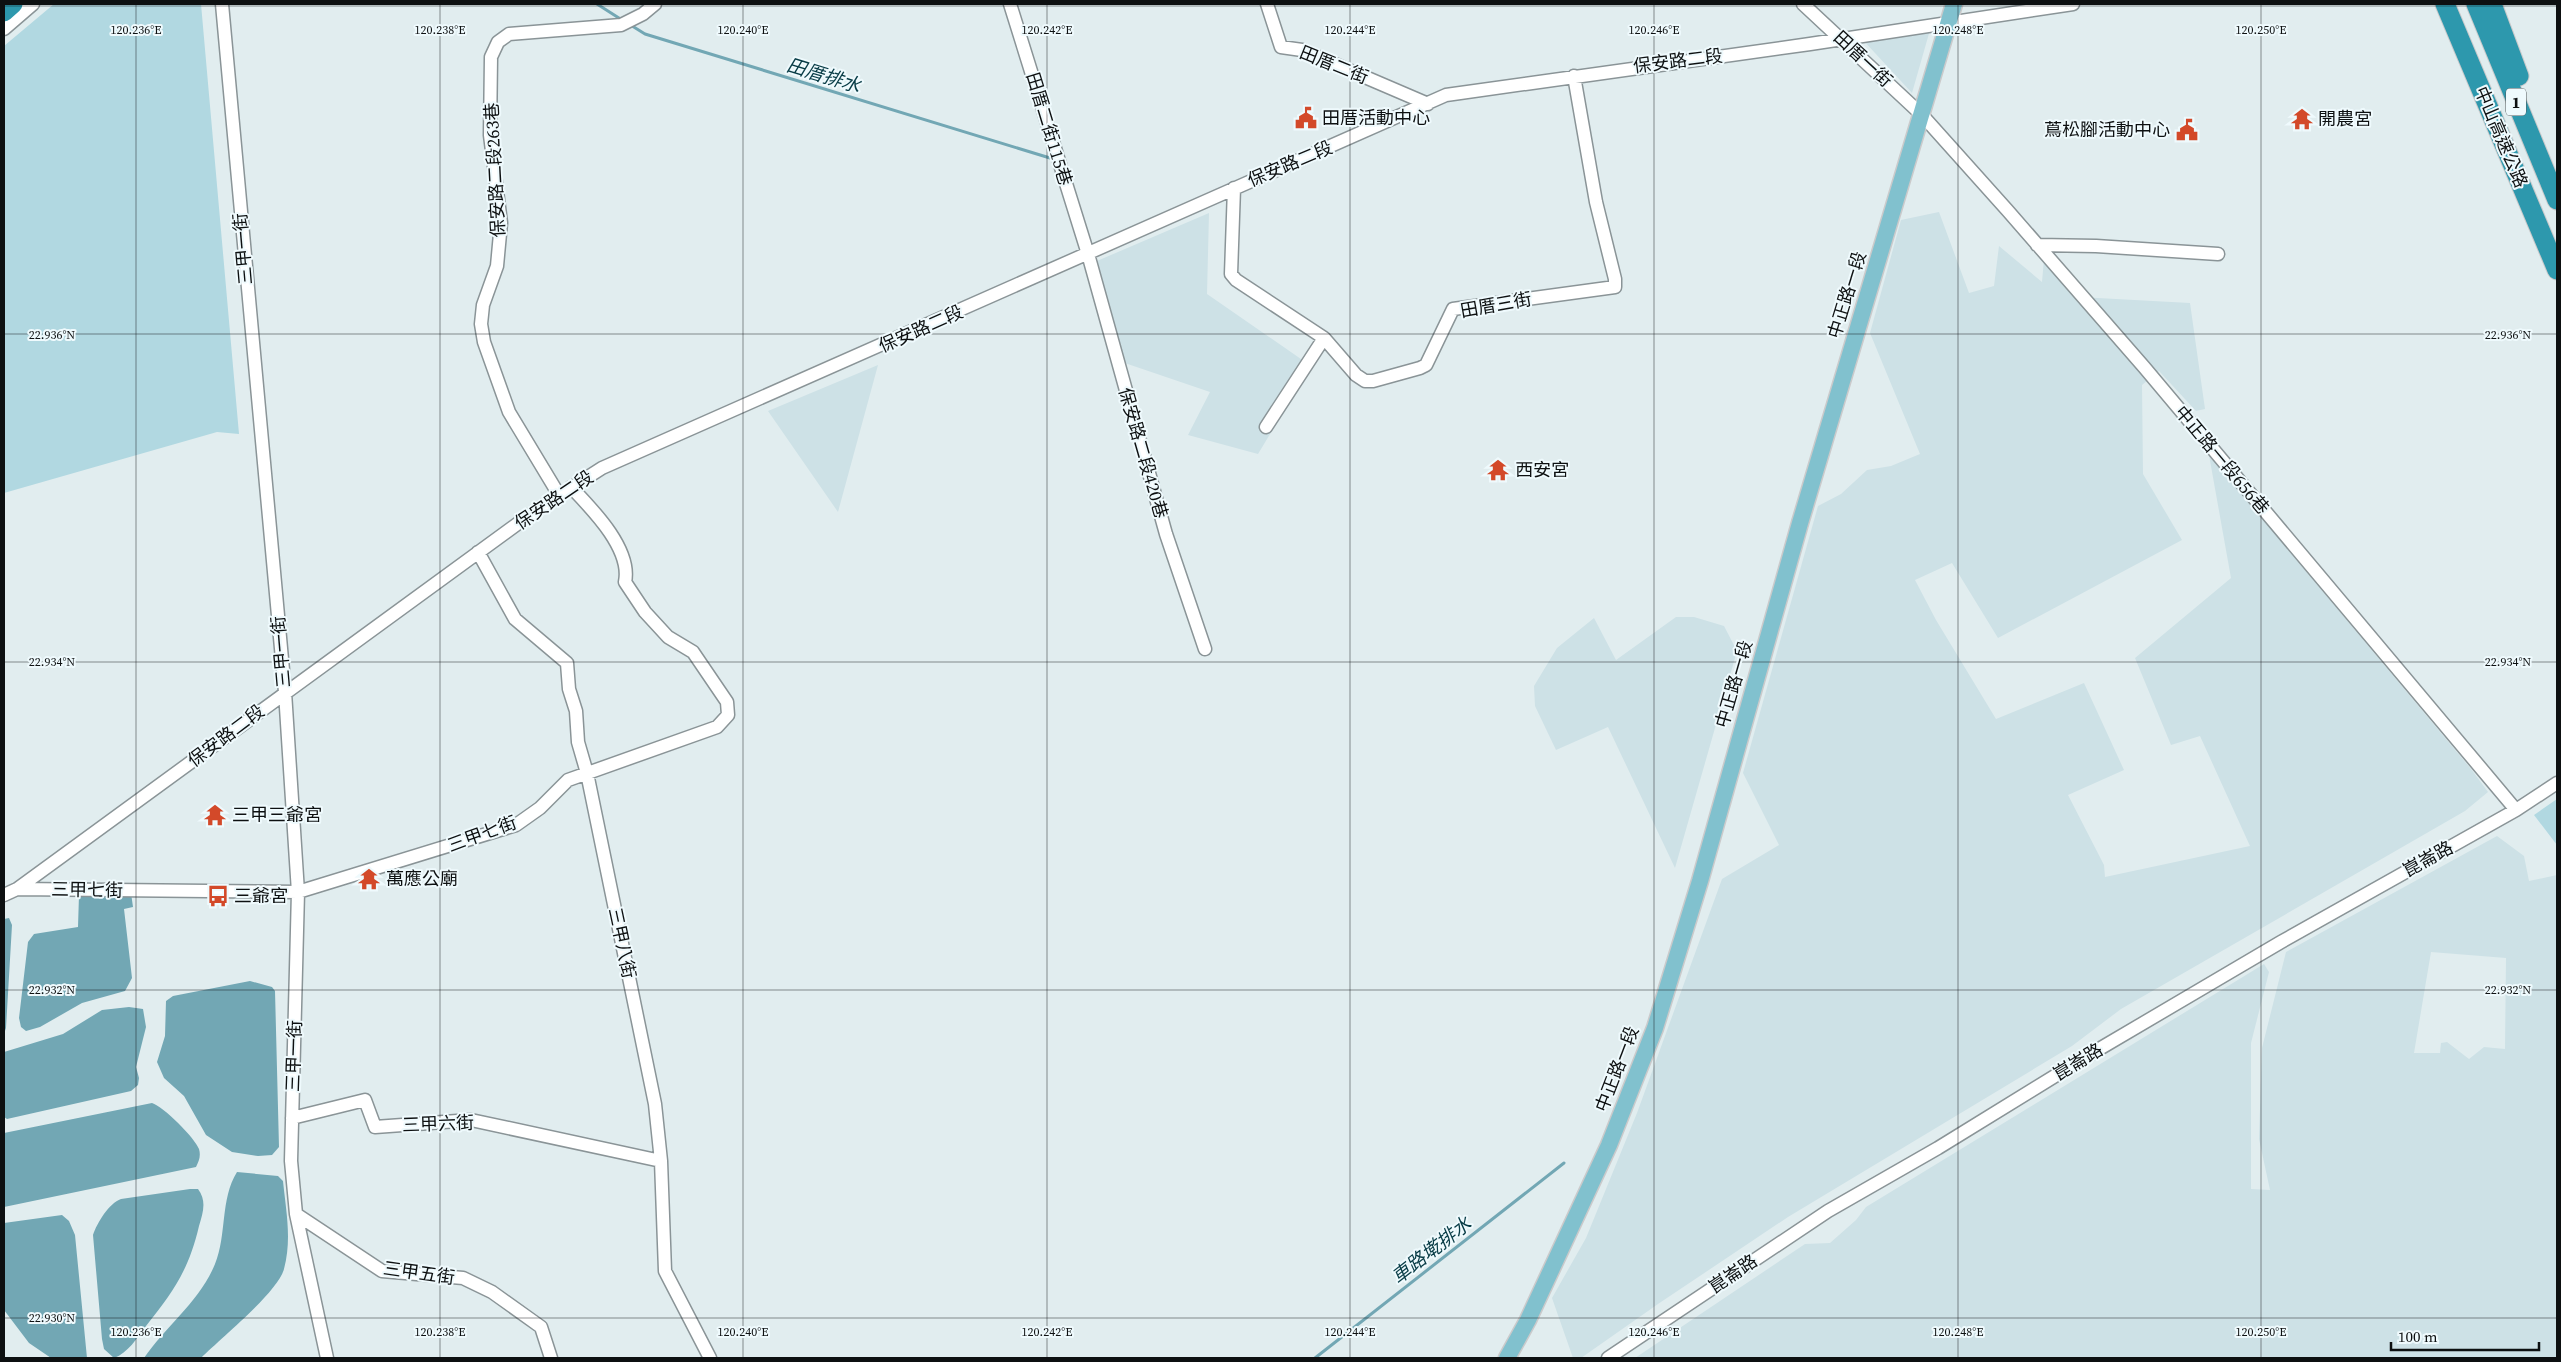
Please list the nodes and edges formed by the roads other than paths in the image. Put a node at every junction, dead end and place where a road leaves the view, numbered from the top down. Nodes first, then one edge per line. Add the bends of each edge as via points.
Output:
1 (13, 4) edge
2 (33, 4) edge
3 (222, 4) edge
4 (655, 4) edge
5 (1010, 4) edge
6 (1268, 4) edge
7 (1803, 4) edge
8 (1954, 4) edge
9 (2073, 4) edge
10 (2445, 4) edge
11 (2476, 4) edge
12 (2492, 4) edge
13 (4, 12) edge
14 (1948, 22) junction
15 (4, 29) edge
16 (1842, 38) junction
17 (1574, 76) junction
18 (1428, 104) junction
19 (1922, 115) junction
20 (2526, 126) junction
21 (1234, 188) junction
22 (2557, 200) edge
23 (2038, 245) junction
24 (1088, 254) junction
25 (2218, 254) dead end
26 (2557, 270) edge
27 (1324, 338) junction
28 (1266, 426) dead end
29 (571, 487) junction
30 (559, 495) junction
31 (478, 552) junction
32 (1205, 649) dead end
33 (284, 692) junction
34 (587, 773) junction
35 (2557, 783) edge
36 (2516, 810) junction
37 (17, 889) junction
38 (298, 892) junction
39 (4, 895) edge
40 (292, 1118) junction
41 (661, 1161) junction
42 (296, 1214) junction
43 (1520, 1334) junction
44 (327, 1358) edge
45 (551, 1358) edge
46 (710, 1358) edge
47 (1507, 1358) edge
48 (1523, 1358) edge
49 (1608, 1358) edge

1 - 13 highway
2 - 15 street
3 - 33 street, 三甲一街
4 - 30 street, 保安路二段263巷 via 625,23 510,34 498,42 491,57 490,135 501,223 498,266 483,305 481,324 484,342 509,412
5 - 24 street, 田厝二街115巷
6 - 18 street, 田厝二街 via 1281,47 1302,50
7 - 16 street, 田厝一街
8 - 14 main road, 中正路一段
9 - 14 street, 保安路二段
10 - 26 highway, 中山高速公路 / 1
11 - 20 highway, 中山高速公路 / 1
12 - 20 highway via 2526,94
14 - 16 street, 保安路二段
14 - 19 main road, 中正路一段
16 - 17 street, 保安路二段
16 - 19 street, 田厝一街
17 - 18 street, 保安路二段 via 1446,95
17 - 27 street, 田厝三街 via 1596,202 1616,279 1615,287 1453,309 1426,365 1373,382 1356,375
18 - 21 street, 保安路二段
19 - 23 street, 中正路一段656巷
19 - 43 main road, 中正路一段 via 1800,523 1700,881 1655,1028 1609,1145
20 - 22 highway, 中山高速公路 / 1
21 - 24 street, 保安路二段
21 - 27 street, 田厝三街 via 1231,274
23 - 25 street
23 - 36 street, 中正路一段656巷
24 - 29 street, 保安路二段 via 637,452
24 - 32 street, 保安路二段420巷 via 1166,534
27 - 28 street
29 - 30 street, 保安路二段
29 - 34 street, 三甲七街 via 616,541 626,574 625,582 668,637 693,652 727,702 728,715 717,727
30 - 31 street, 保安路二段
31 - 33 street, 保安路二段
31 - 34 street, 三甲八街 via 515,619 567,663 578,742
33 - 37 street, 保安路二段
33 - 38 street, 三甲一街
34 - 38 street, 三甲七街 via 568,780 540,808 516,825
34 - 41 street, 三甲八街 via 656,1104
35 - 36 street, 崑崙路
36 - 49 street, 崑崙路 via 2281,942 1828,1211
37 - 38 street, 三甲七街
37 - 39 street, 保安路二段
38 - 40 street, 三甲一街
40 - 41 street, 三甲六街 via 365,1100 375,1127 471,1120
40 - 42 street, 三甲一街 via 291,1161
41 - 46 street, 三甲八街 via 665,1271
42 - 44 street, 三甲一街
42 - 45 street, 三甲五街 via 382,1271 462,1278 492,1292 541,1327
43 - 47 main road, 中正路一段
43 - 48 main road

